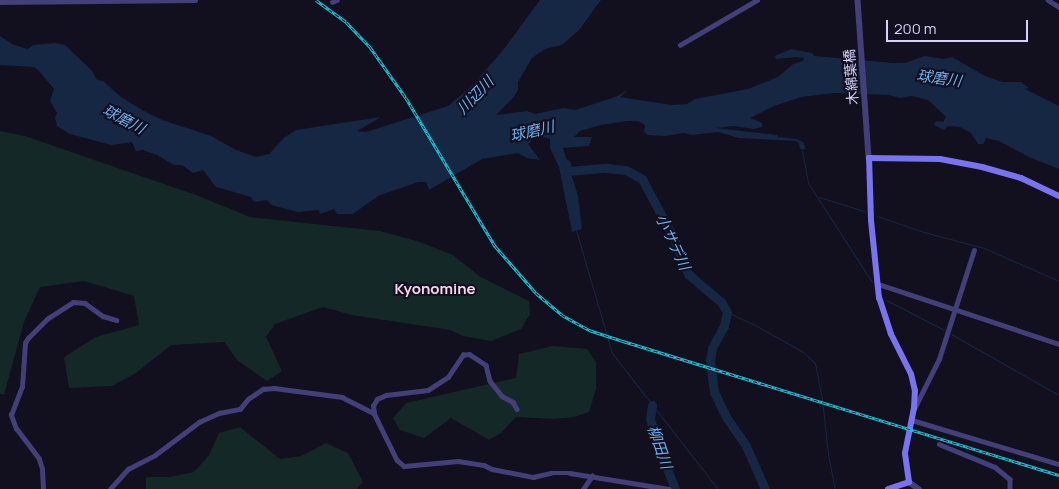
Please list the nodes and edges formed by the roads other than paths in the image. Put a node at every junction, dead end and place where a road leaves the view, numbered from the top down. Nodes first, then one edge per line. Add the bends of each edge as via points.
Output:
1 (195, 0) edge
2 (757, 0) edge
3 (858, 0) edge
4 (1048, 0) edge
5 (0, 2) edge
6 (1059, 7) edge
7 (680, 44) dead end
8 (869, 155) junction
9 (1059, 196) edge
10 (974, 250) dead end
11 (878, 284) junction
12 (954, 310) junction
13 (116, 320) dead end
14 (1059, 344) edge
15 (914, 408) junction
16 (518, 409) dead end
17 (374, 414) junction
18 (912, 420) junction
19 (939, 444) dead end
20 (1059, 464) edge
21 (592, 476) junction
22 (909, 482) junction
23 (43, 489) edge
24 (110, 489) edge
25 (583, 489) edge
26 (669, 489) edge
27 (888, 489) edge
28 (918, 489) edge
29 (1010, 489) edge

1 - 5 street
2 - 7 street
3 - 8 street, 木綿葉橋
4 - 6 street
8 - 9 main road via 940,159 982,167 1022,178
8 - 11 main road via 871,220
10 - 12 street
11 - 12 street
11 - 15 main road via 887,324 914,383
12 - 14 street
12 - 15 street via 940,359
13 - 23 street via 103,316 84,303 73,302 47,319 25,344 22,387 11,415 16,429 39,459
15 - 18 main road
16 - 17 street via 490,381 486,365 469,354 463,356 448,377 428,390 377,399 373,406
17 - 21 street via 397,460 404,466 458,462 533,477 551,473
17 - 24 street via 342,396 263,389 240,408 199,422 155,455 128,469
18 - 20 street
18 - 22 main road via 905,454
19 - 29 street via 994,467 1010,479
21 - 25 street
21 - 26 street
22 - 27 main road
22 - 28 street

